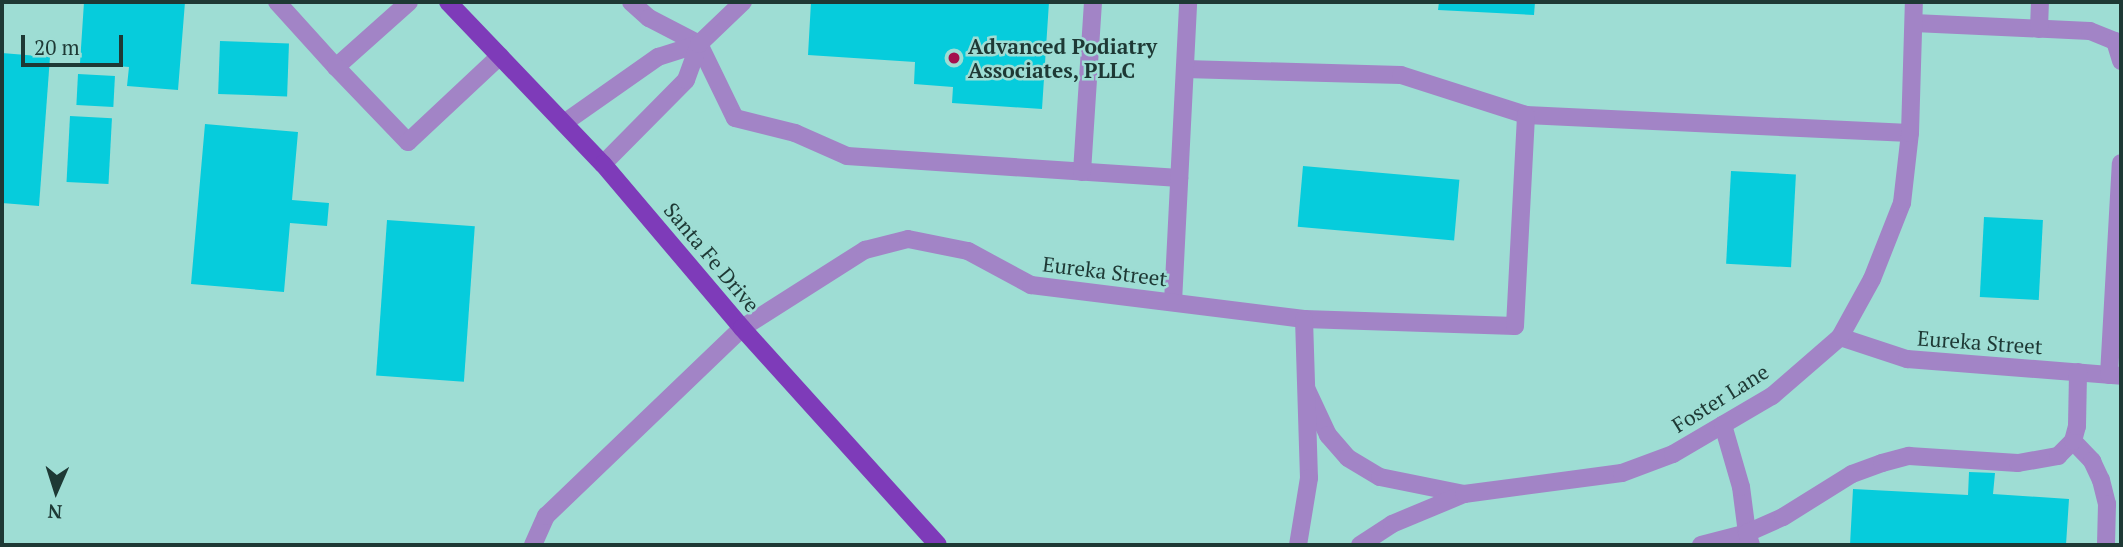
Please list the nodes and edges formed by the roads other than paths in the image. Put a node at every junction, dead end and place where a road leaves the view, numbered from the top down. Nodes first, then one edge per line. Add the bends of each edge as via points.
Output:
1 (278, 2) edge
2 (409, 2) edge
3 (448, 2) edge
4 (631, 2) edge
5 (743, 2) edge
6 (1093, 2) edge
7 (1188, 2) edge
8 (1914, 2) edge
9 (2040, 2) edge
10 (1914, 23) junction
11 (2039, 29) junction
12 (699, 44) junction
13 (500, 56) junction
14 (2121, 61) edge
15 (336, 67) junction
16 (1185, 69) junction
17 (1526, 115) junction
18 (564, 123) junction
19 (1910, 133) junction
20 (2121, 163) edge
21 (603, 164) junction
22 (1082, 172) junction
23 (1179, 178) junction
24 (1173, 302) junction
25 (1304, 319) junction
26 (742, 328) junction
27 (1840, 337) junction
28 (2078, 372) junction
29 (2115, 376) edge
30 (1304, 383) junction
31 (1723, 425) junction
32 (2073, 441) junction
33 (1464, 494) junction
34 (1749, 539) edge
35 (533, 545) edge
36 (938, 545) edge
37 (1298, 545) edge
38 (1360, 545) edge
39 (1701, 545) edge
40 (2106, 545) edge

1 - 15 street
2 - 15 street
3 - 13 main road, Santa Fe Drive
4 - 12 street via 649,18
5 - 12 street
6 - 22 street
7 - 16 street
8 - 10 street, Foster Lane
9 - 11 street
10 - 11 street
10 - 19 street, Foster Lane
11 - 14 street via 2090,31 2115,41
12 - 18 street via 657,57
12 - 21 street via 686,80
12 - 22 street via 735,118 795,133 848,156
13 - 15 street via 408,142
13 - 18 main road, Santa Fe Drive
16 - 17 street via 1401,75
16 - 23 street
17 - 19 street
17 - 25 street, Eureka Street via 1515,326
18 - 21 main road, Santa Fe Drive
19 - 27 street, Foster Lane via 1902,203 1872,279
20 - 29 street
21 - 26 main road, Santa Fe Drive
22 - 23 street
23 - 24 street
24 - 25 street, Eureka Street
24 - 26 street, Eureka Street via 1031,285 968,251 908,239 864,250
25 - 30 street
26 - 35 street, Eureka Street via 546,516
26 - 36 main road, Santa Fe Drive
27 - 28 street, Eureka Street via 1907,359
27 - 31 street, Foster Lane via 1772,396
28 - 29 street, Eureka Street
28 - 32 street
30 - 33 street via 1328,435 1348,458 1380,477
30 - 37 street via 1309,478
31 - 33 street, Foster Lane via 1673,454 1622,473
31 - 34 street via 1741,487
32 - 34 street via 2058,456 2041,461 1909,456 1882,463 1852,474
32 - 40 street via 2092,460 2101,480 2107,505
33 - 38 street, Foster Lane via 1392,524
34 - 39 street

